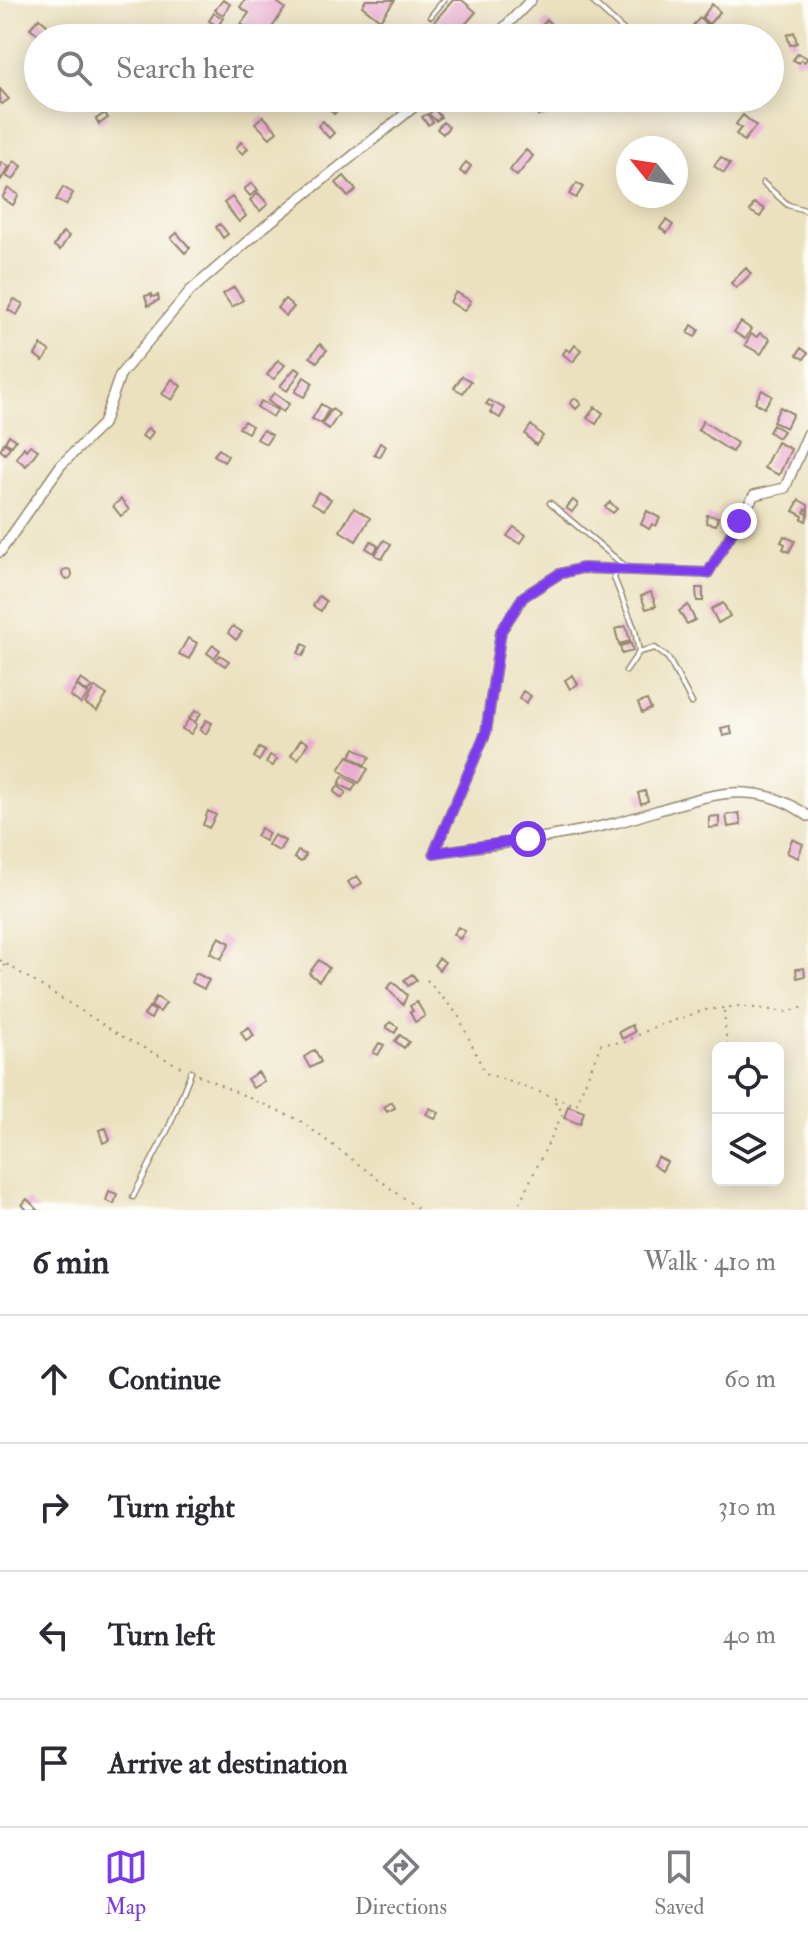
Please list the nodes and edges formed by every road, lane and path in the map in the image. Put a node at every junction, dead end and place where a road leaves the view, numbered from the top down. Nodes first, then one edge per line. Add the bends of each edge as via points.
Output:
1 (444, 0) edge
2 (531, 0) edge
3 (593, 2) dead end
4 (431, 16) dead end
5 (508, 24) edge
6 (617, 24) edge
7 (408, 112) edge
8 (763, 183) dead end
9 (808, 211) edge
10 (808, 434) edge
11 (550, 503) dead end
12 (0, 552) edge
13 (616, 569) junction
14 (629, 570) junction
15 (639, 652) junction
16 (626, 671) dead end
17 (692, 703) dead end
18 (808, 816) edge
19 (0, 960) edge
20 (6, 964) junction
21 (0, 973) edge
22 (427, 980) dead end
23 (808, 1006) edge
24 (723, 1009) junction
25 (726, 1042) edge
26 (191, 1072) junction
27 (552, 1098) junction
28 (133, 1197) dead end
29 (420, 1210) edge
30 (516, 1210) edge

1 - 4 lane
2 - 5 street
3 - 6 lane
7 - 12 street via 190,291 120,375 103,424 61,465
8 - 9 lane via 788,205
10 - 14 street via 785,488 754,495 708,573
11 - 14 lane
13 - 14 street
13 - 15 lane via 614,578
13 - 18 street via 559,574 523,597 501,631 486,732 434,853 614,824 745,792 786,800
15 - 16 lane
15 - 17 lane via 663,652
19 - 20 path
20 - 21 path
20 - 26 path via 123,1037
22 - 27 path via 458,1015 485,1073
23 - 24 path via 787,1012 748,1006
24 - 25 path
24 - 27 path via 676,1018 625,1042 601,1044 576,1105
26 - 28 lane
26 - 29 path via 299,1120
27 - 30 path via 563,1113

